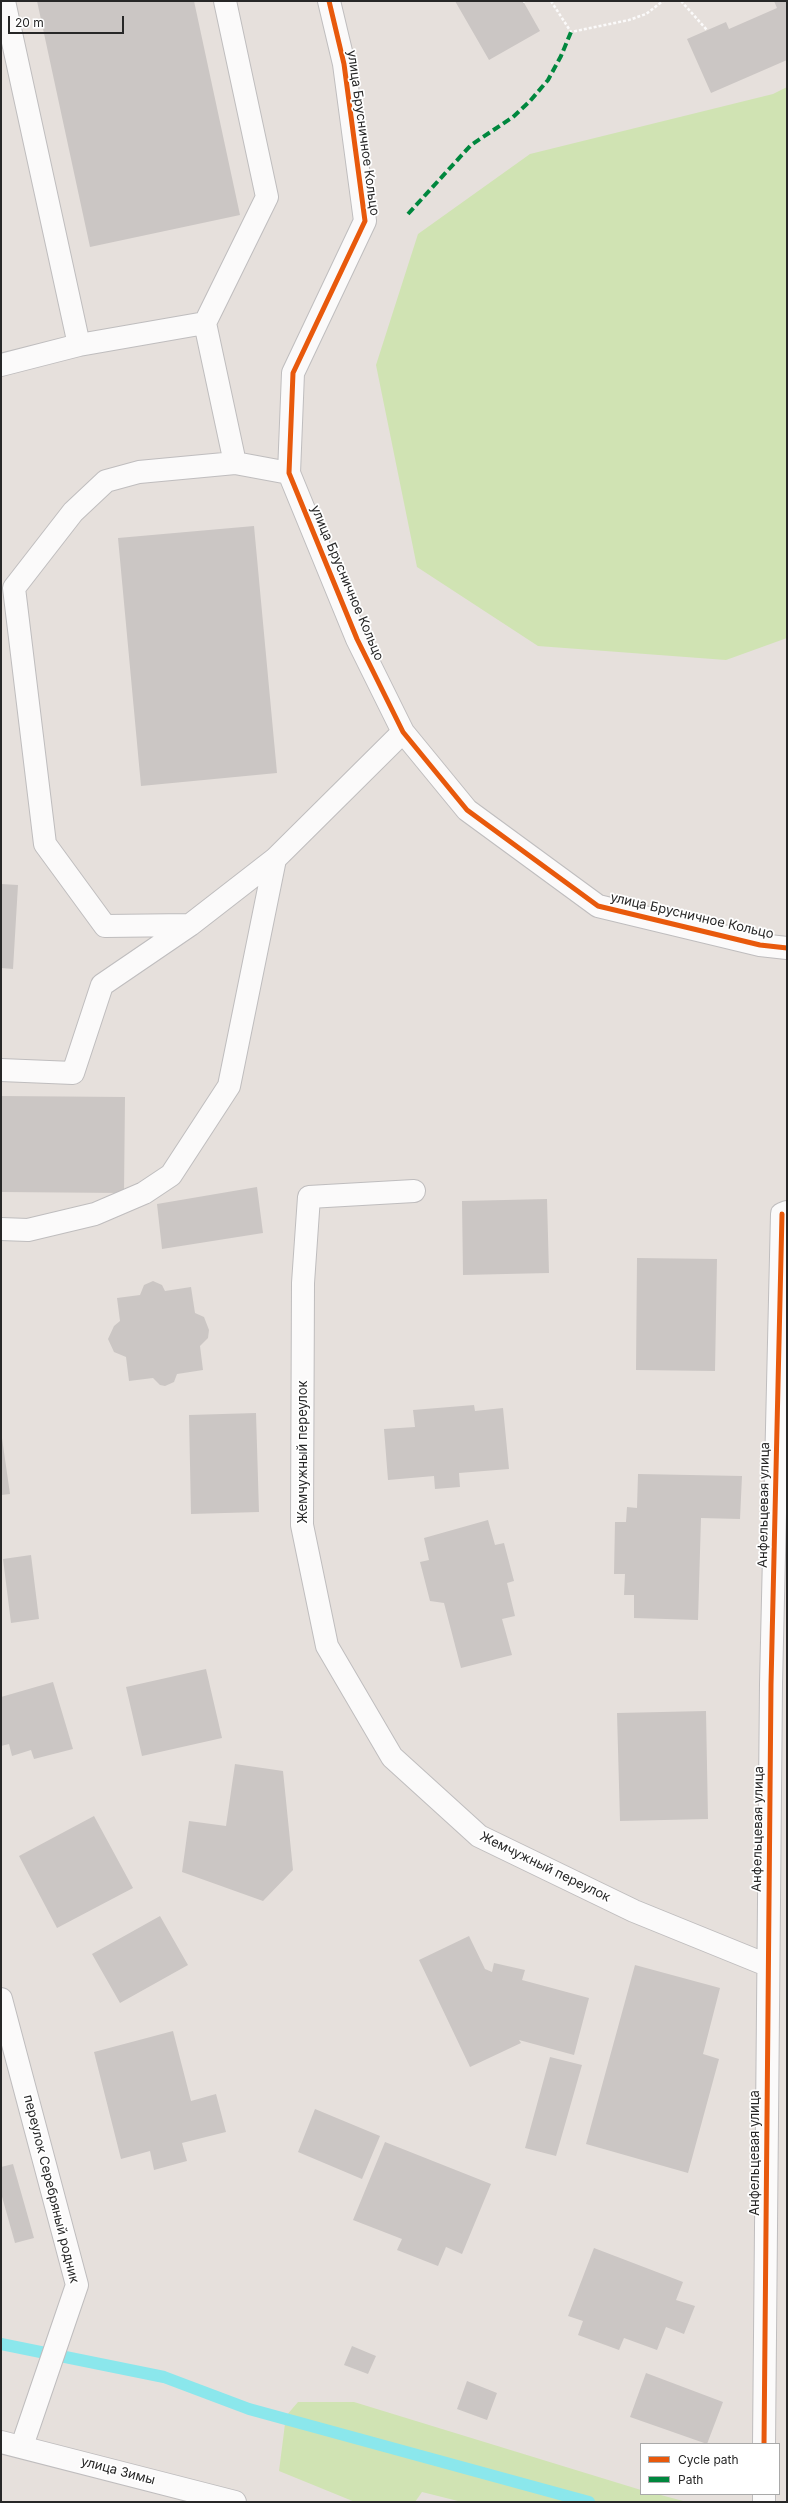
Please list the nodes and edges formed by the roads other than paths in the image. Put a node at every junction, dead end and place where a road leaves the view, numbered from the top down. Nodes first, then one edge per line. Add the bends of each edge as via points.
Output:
1 (4, 1) edge
2 (225, 1) edge
3 (329, 1) edge
4 (205, 323) junction
5 (79, 345) junction
6 (1, 365) edge
7 (235, 463) junction
8 (289, 473) junction
9 (403, 732) junction
10 (274, 859) junction
11 (190, 925) junction
12 (787, 948) edge
13 (1, 1070) edge
14 (414, 1191) dead end
15 (784, 1213) edge
16 (1, 1229) edge
17 (767, 1965) junction
18 (1, 1999) edge
19 (1, 2442) edge
20 (764, 2443) edge
21 (22, 2446) junction
22 (235, 2502) edge

1 - 5 street
2 - 4 street via 267,197
3 - 8 street, улица Брусничное Кольцо via 344,64 365,221 293,372
4 - 5 street
4 - 7 street
5 - 6 street
7 - 8 street
7 - 11 street via 139,472 106,481 72,512 14,588 45,844 104,926
8 - 9 street, улица Брусничное Кольцо via 357,639
9 - 10 street
9 - 12 street, улица Брусничное Кольцо via 468,810 598,906 760,945
10 - 11 street
10 - 16 street via 229,1086 171,1175 144,1193 94,1214 28,1230
11 - 13 street via 102,985 73,1072
14 - 17 street, Жемчужный переулок via 309,1197 303,1283 302,1525 327,1646 392,1757 479,1836 627,1907
15 - 17 street, Анфельцевая улица
17 - 20 street, Анфельцевая улица
18 - 21 street, переулок Серебряный родник via 77,2284
19 - 21 street, улица Зимы
21 - 22 street, улица Зимы

